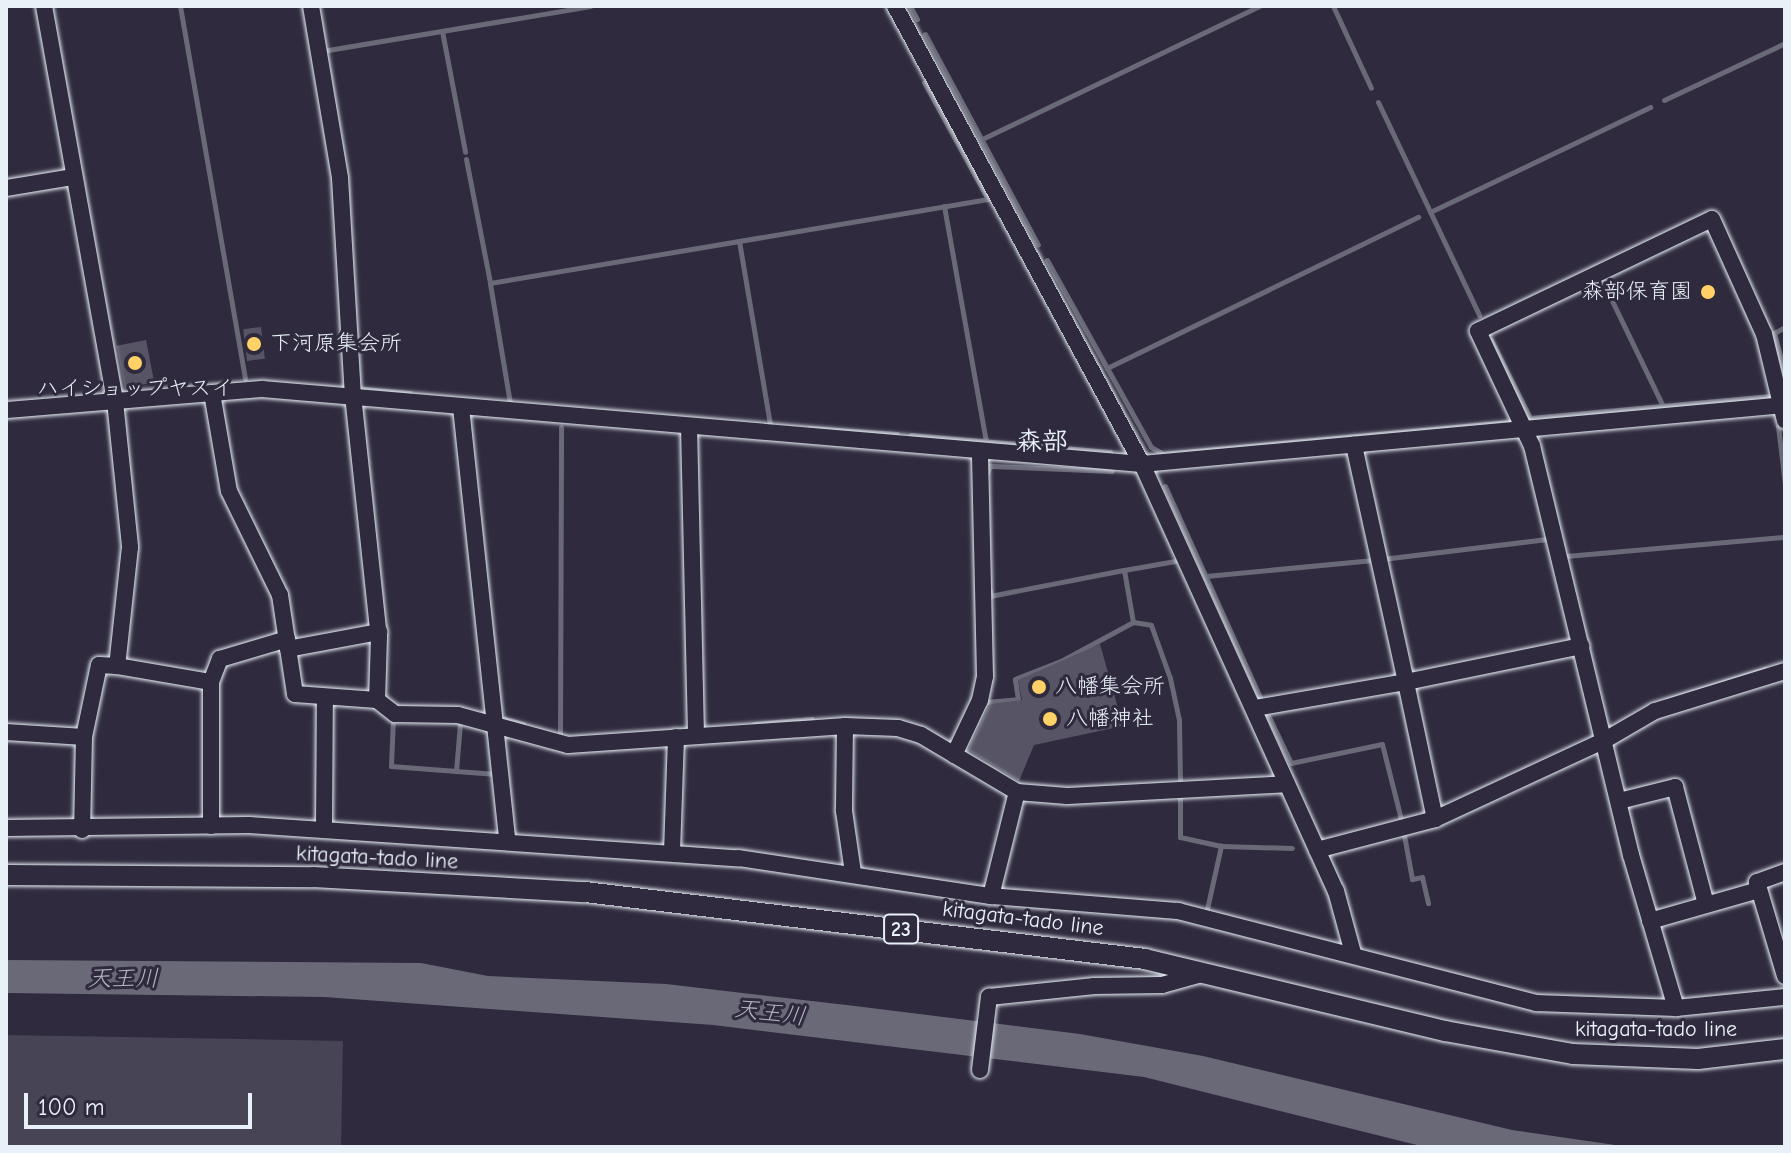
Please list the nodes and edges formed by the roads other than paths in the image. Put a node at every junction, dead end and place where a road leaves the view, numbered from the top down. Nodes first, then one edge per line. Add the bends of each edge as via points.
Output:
1 (44, 6) edge
2 (311, 6) edge
3 (895, 6) edge
4 (73, 177) junction
5 (6, 188) edge
6 (212, 393) junction
7 (353, 395) junction
8 (115, 401) junction
9 (461, 407) junction
10 (6, 410) edge
11 (1784, 411) edge
12 (689, 426) junction
13 (1526, 430) junction
14 (1354, 445) junction
15 (980, 451) junction
16 (1142, 464) junction
17 (379, 632) junction
18 (288, 644) junction
19 (1581, 646) junction
20 (117, 666) junction
21 (1785, 671) edge
22 (211, 682) junction
23 (1406, 682) junction
24 (325, 700) junction
25 (377, 700) junction
26 (1255, 708) junction
27 (845, 726) junction
28 (497, 727) junction
29 (6, 732) edge
30 (696, 735) junction
31 (84, 737) junction
32 (676, 737) junction
33 (1605, 740) junction
34 (954, 755) junction
35 (1287, 784) junction
36 (1017, 792) junction
37 (1619, 801) junction
38 (1435, 819) junction
39 (211, 826) junction
40 (6, 828) edge
41 (324, 828) junction
42 (82, 830) junction
43 (507, 839) junction
44 (1317, 850) junction
45 (672, 852) junction
46 (1785, 872) edge
47 (853, 873) junction
48 (6, 875) edge
49 (1759, 890) junction
50 (991, 896) junction
51 (1706, 904) junction
52 (1650, 921) junction
53 (1353, 953) junction
54 (1202, 974) junction
55 (1785, 976) edge
56 (1785, 997) edge
57 (1676, 1008) junction
58 (1785, 1049) edge
59 (980, 1070) dead end

1 - 4 street
2 - 7 street via 340,178
3 - 16 street
4 - 5 street
4 - 8 street
6 - 7 street via 262,389
6 - 8 street
6 - 18 street via 229,491 280,595
7 - 9 street
7 - 17 street
8 - 10 street
8 - 20 street via 130,547
9 - 12 street
9 - 28 street
11 - 13 street
11 - 13 street via 1764,334 1712,219 1478,331
12 - 15 street
12 - 30 street
13 - 14 street
13 - 19 street
14 - 16 street
14 - 23 street
15 - 16 street
15 - 34 street via 985,676 980,700
16 - 26 street
17 - 18 street
17 - 25 street
18 - 22 street via 220,659
18 - 24 street via 295,694
19 - 23 street
19 - 33 street
20 - 22 street
20 - 31 street via 99,665
21 - 33 street via 1655,711
22 - 39 street
23 - 26 street
23 - 38 street
24 - 25 street
24 - 41 street
25 - 28 street via 395,714 458,715
26 - 35 street
27 - 30 street
27 - 34 street via 898,728
27 - 47 street via 844,811
28 - 32 street via 568,745
28 - 43 street
29 - 31 street
30 - 32 street
31 - 42 street
32 - 45 street
33 - 37 street
33 - 38 street
34 - 36 street
35 - 36 street via 1067,796
35 - 44 street
36 - 50 street
37 - 51 street via 1675,787
37 - 52 street
38 - 44 street
39 - 41 street
39 - 42 street
40 - 42 street
41 - 43 street
43 - 45 street
44 - 53 street via 1336,891
45 - 47 street
46 - 49 street via 1757,882
47 - 50 street
48 - 54 main road, kitagata-tado line / 23 via 313,877 585,892 1063,948
49 - 51 street
49 - 55 street
50 - 53 street via 1178,911
51 - 52 street
52 - 57 street
53 - 57 street via 1536,1003
54 - 58 main road, kitagata-tado line / 23 via 1460,1034 1573,1054 1698,1059
54 - 59 street via 1162,985 989,997
56 - 57 street

